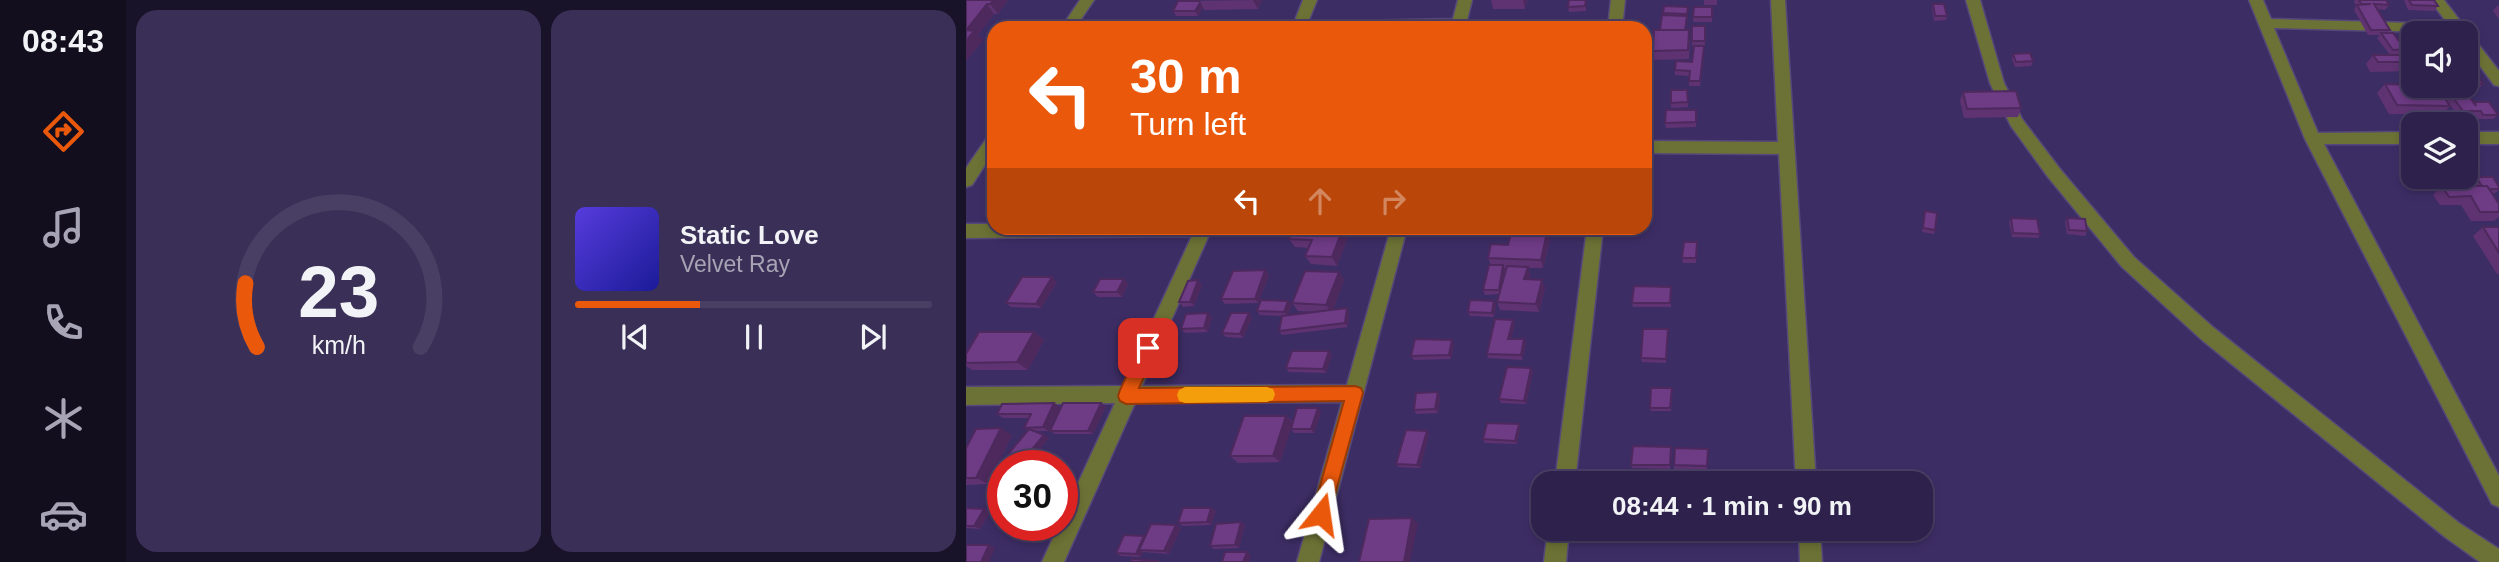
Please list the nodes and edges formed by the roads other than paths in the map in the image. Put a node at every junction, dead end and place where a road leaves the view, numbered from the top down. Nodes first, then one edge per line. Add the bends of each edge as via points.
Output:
1 (1087, 0) edge
2 (1310, 0) edge
3 (1465, 0) edge
4 (1618, 0) edge
5 (1778, 0) edge
6 (1973, 0) edge
7 (2256, 0) edge
8 (2437, 0) edge
9 (1073, 21) edge
10 (1301, 21) edge
11 (1460, 21) edge
12 (1616, 21) edge
13 (2453, 21) edge
14 (2266, 23) junction
15 (2401, 30) edge
16 (2478, 54) edge
17 (2499, 81) edge
18 (2401, 138) edge
19 (2478, 138) edge
20 (2499, 138) edge
21 (2313, 139) junction
22 (1652, 147) edge
23 (1786, 148) junction
24 (987, 150) edge
25 (966, 181) edge
26 (966, 231) edge
27 (987, 231) edge
28 (1201, 235) edge
29 (1397, 235) edge
30 (1593, 235) edge
31 (1355, 393) junction
32 (966, 396) edge
33 (1126, 396) junction
34 (1565, 471) edge
35 (1805, 471) edge
36 (2499, 497) edge
37 (1557, 541) edge
38 (1810, 541) edge
39 (1053, 562) edge
40 (1308, 562) edge
41 (1555, 562) edge
42 (1811, 562) edge
43 (2499, 562) edge

1 - 9 street
2 - 10 street
3 - 11 street
4 - 12 street
5 - 23 street
6 - 43 street via 1997,83 2016,121 2128,262 2208,334 2452,530
7 - 14 street
8 - 13 street
14 - 15 street
14 - 21 street
16 - 17 street
18 - 21 street
19 - 20 street
21 - 36 street
22 - 23 street
23 - 35 street
24 - 25 street
26 - 27 street
28 - 33 street
29 - 31 street
30 - 34 street
31 - 33 street
31 - 40 street
32 - 33 street
33 - 39 street
37 - 41 street
38 - 42 street

